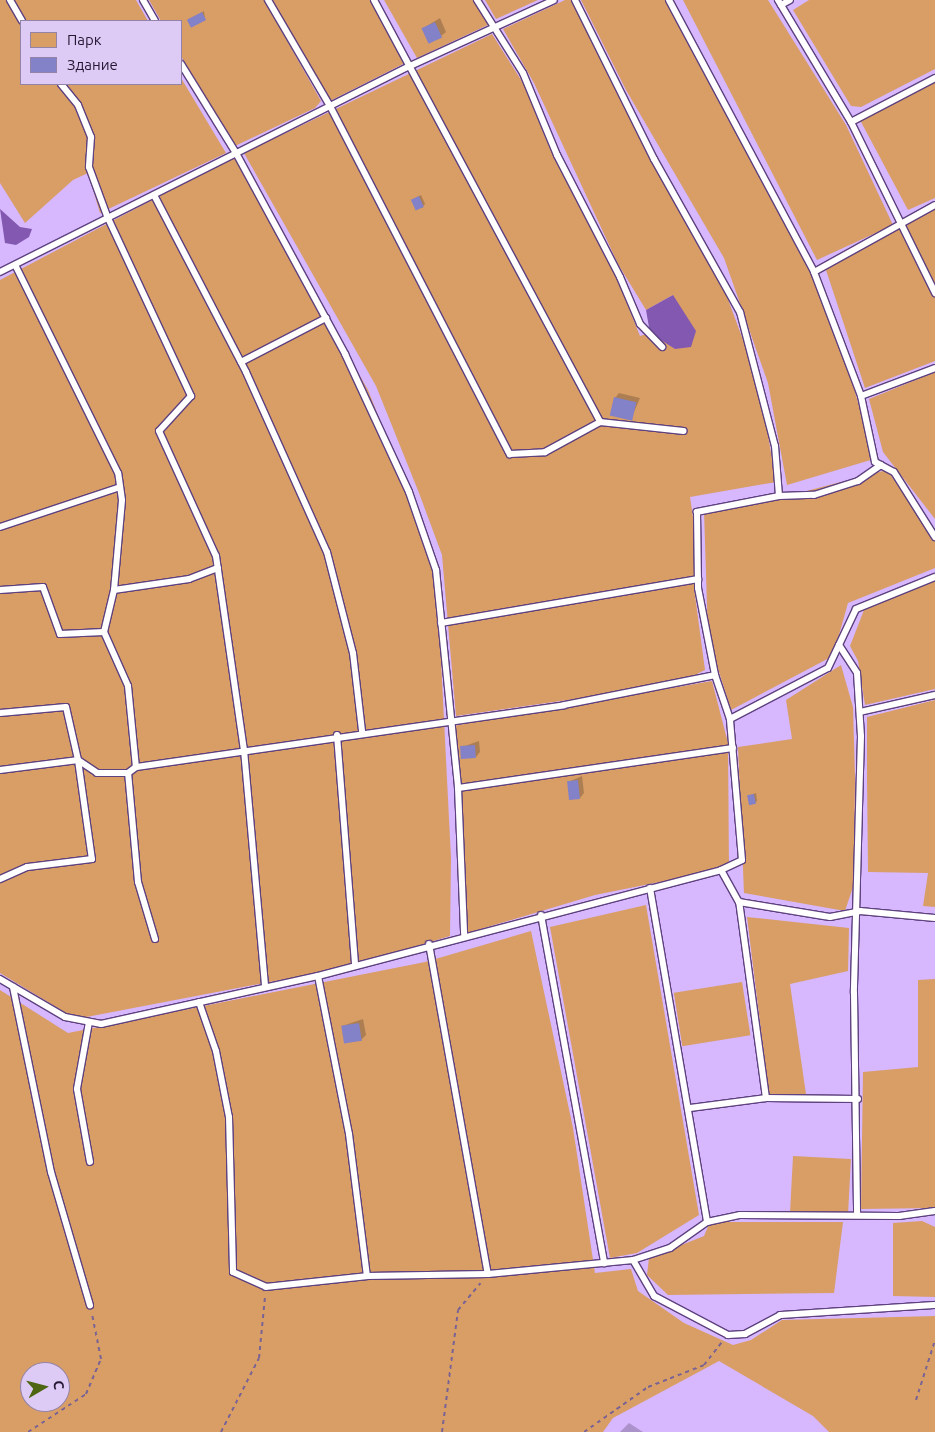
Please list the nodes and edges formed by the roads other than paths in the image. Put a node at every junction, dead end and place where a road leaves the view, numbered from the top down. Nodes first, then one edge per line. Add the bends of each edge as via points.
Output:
1 (10, 0) edge
2 (143, 0) edge
3 (268, 0) edge
4 (374, 0) edge
5 (477, 0) edge
6 (554, 0) edge
7 (575, 0) edge
8 (670, 0) edge
9 (790, 0) edge
10 (780, 2) edge
11 (21, 20) edge
12 (154, 20) edge
13 (494, 27) junction
14 (182, 66) edge
15 (410, 66) junction
16 (935, 78) edge
17 (62, 85) edge
18 (330, 106) junction
19 (851, 122) junction
20 (236, 153) junction
21 (154, 195) junction
22 (935, 205) edge
23 (107, 216) junction
24 (898, 222) junction
25 (15, 264) junction
26 (0, 272) edge
27 (814, 272) junction
28 (935, 293) edge
29 (326, 318) junction
30 (662, 347) dead end
31 (241, 362) junction
32 (935, 368) edge
33 (861, 396) junction
34 (600, 422) junction
35 (684, 431) dead end
36 (881, 465) junction
37 (120, 486) junction
38 (779, 496) junction
39 (0, 527) edge
40 (935, 538) edge
41 (218, 568) junction
42 (935, 577) edge
43 (698, 579) junction
44 (0, 590) edge
45 (114, 590) junction
46 (441, 623) junction
47 (104, 632) junction
48 (839, 645) junction
49 (716, 675) junction
50 (935, 695) edge
51 (0, 712) edge
52 (860, 712) junction
53 (730, 719) junction
54 (452, 720) junction
55 (362, 731) junction
56 (337, 735) junction
57 (733, 748) junction
58 (244, 750) junction
59 (78, 760) junction
60 (136, 767) junction
61 (0, 770) edge
62 (128, 773) junction
63 (458, 788) junction
64 (721, 870) junction
65 (0, 879) edge
66 (650, 888) junction
67 (738, 902) junction
68 (860, 911) junction
69 (541, 915) junction
70 (935, 918) edge
71 (464, 934) junction
72 (155, 938) dead end
73 (429, 944) junction
74 (354, 966) junction
75 (318, 976) junction
76 (0, 979) edge
77 (13, 987) junction
78 (265, 988) junction
79 (199, 1002) junction
80 (89, 1022) junction
81 (766, 1098) junction
82 (858, 1099) junction
83 (690, 1108) junction
84 (90, 1162) dead end
85 (935, 1211) edge
86 (857, 1215) junction
87 (707, 1222) junction
88 (633, 1260) junction
89 (604, 1263) junction
90 (488, 1274) junction
91 (367, 1276) junction
92 (935, 1304) edge
93 (90, 1305) road end

1 - 11 lane
2 - 12 lane
3 - 18 lane
4 - 15 lane
5 - 13 lane
6 - 13 lane
7 - 38 lane via 654,159 740,312 775,446
8 - 27 lane
9 - 10 lane
10 - 19 lane
13 - 15 lane
13 - 30 lane via 523,73 557,155 640,324
14 - 20 lane
15 - 18 lane
15 - 34 lane
16 - 19 lane
17 - 23 lane via 78,105 91,137 89,167
18 - 20 lane
18 - 34 lane via 510,454 545,452
19 - 24 lane
20 - 21 lane
20 - 29 lane
21 - 23 lane
21 - 31 lane
22 - 24 lane
23 - 25 lane
23 - 41 lane via 191,396 158,431
24 - 27 lane
24 - 28 lane
25 - 26 lane
25 - 37 lane via 118,473
27 - 33 lane
29 - 31 lane
29 - 46 lane via 409,492 436,570
31 - 55 lane via 327,552 353,653
32 - 33 lane
33 - 36 lane via 875,462
34 - 35 lane
36 - 38 lane via 858,482 814,494
36 - 40 lane via 894,472
37 - 39 lane
37 - 45 lane
38 - 43 lane via 696,512
41 - 45 lane via 189,579
41 - 58 lane
42 - 48 lane via 856,609
43 - 46 lane
43 - 49 lane
44 - 47 lane via 43,587 60,634
45 - 47 lane
46 - 54 lane
47 - 60 lane via 128,686
48 - 52 lane via 857,673
48 - 53 lane via 828,668
49 - 53 lane
49 - 54 lane via 564,705
50 - 52 lane
51 - 59 lane via 66,707
52 - 68 lane
53 - 57 lane
54 - 55 lane
54 - 63 lane
55 - 56 lane
56 - 58 lane
56 - 74 lane
57 - 63 lane
57 - 64 lane via 742,860
58 - 60 lane
58 - 78 lane
59 - 61 lane
59 - 62 lane via 96,773
59 - 65 lane via 92,859 27,867
60 - 62 lane
62 - 72 lane via 138,882
63 - 71 lane
64 - 66 lane
64 - 67 lane
66 - 69 lane
66 - 83 lane
67 - 68 lane via 830,917
67 - 81 lane
68 - 70 lane
68 - 82 lane via 854,993
69 - 71 lane
69 - 89 lane
71 - 73 lane
73 - 74 lane
73 - 90 lane
74 - 75 lane
75 - 78 lane
75 - 91 lane via 349,1134
76 - 77 lane
77 - 80 lane via 65,1017
77 - 93 lane via 51,1172
78 - 79 lane
79 - 80 lane via 101,1024
79 - 91 lane via 216,1051 229,1117 233,1272 266,1287
80 - 84 lane via 77,1088
81 - 82 lane
81 - 83 lane
82 - 86 lane
83 - 87 lane
85 - 86 lane
86 - 87 lane via 740,1214
87 - 88 lane via 670,1248
88 - 89 lane
88 - 92 lane via 654,1296 728,1335 745,1334 780,1315
89 - 90 lane
90 - 91 lane

